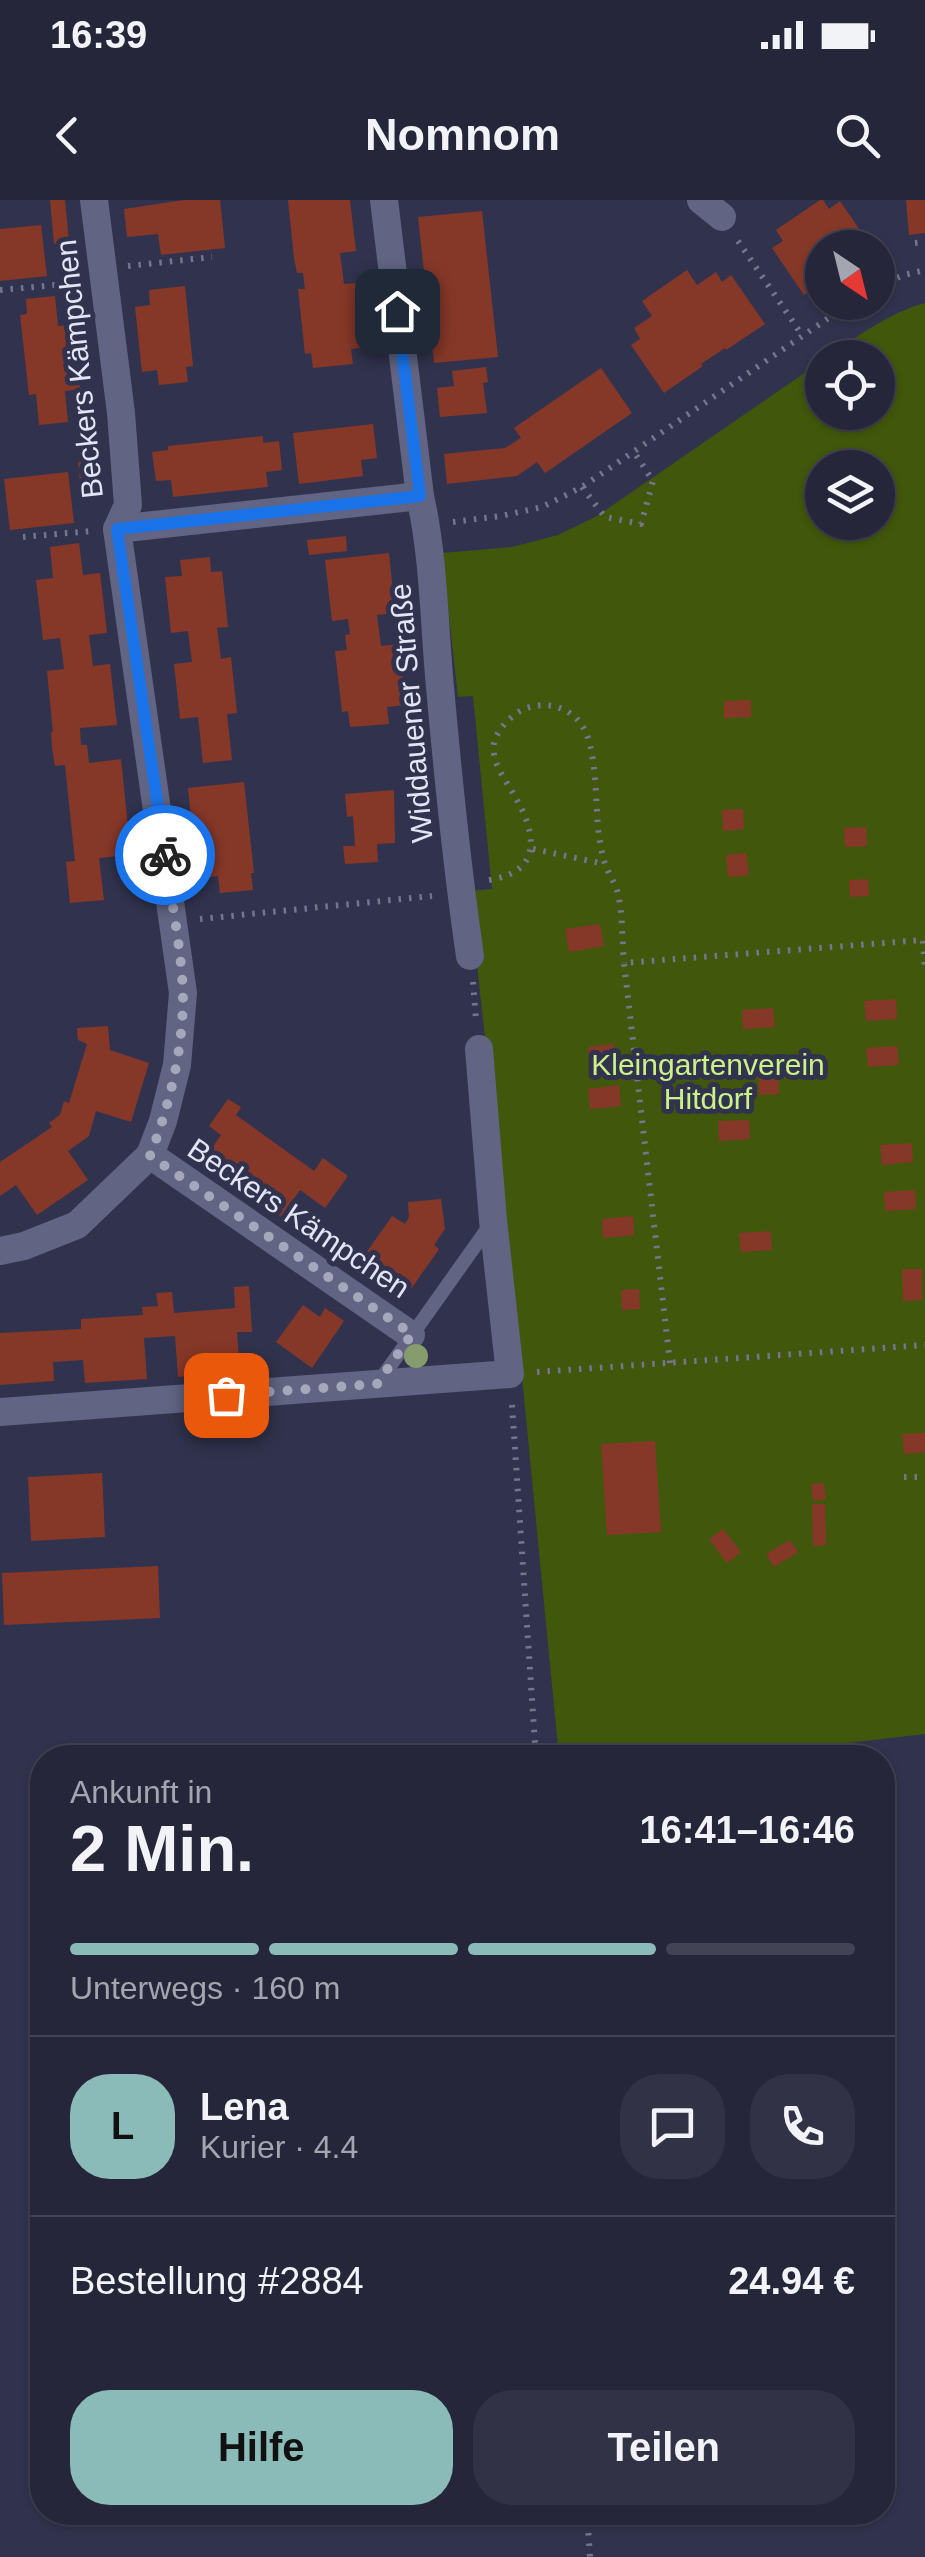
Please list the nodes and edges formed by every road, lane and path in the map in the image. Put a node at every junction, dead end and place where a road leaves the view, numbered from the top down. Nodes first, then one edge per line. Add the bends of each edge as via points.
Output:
1 (94, 200) edge
2 (384, 200) edge
3 (712, 209) edge
4 (925, 242) edge
5 (914, 243) dead end
6 (212, 257) dead end
7 (925, 270) edge
8 (104, 275) junction
9 (895, 279) edge
10 (0, 290) edge
11 (825, 320) edge
12 (802, 335) junction
13 (634, 452) junction
14 (582, 486) junction
15 (420, 496) junction
16 (426, 525) junction
17 (117, 529) junction
18 (23, 537) dead end
19 (532, 849) junction
20 (604, 864) junction
21 (460, 888) junction
22 (174, 922) junction
23 (924, 940) edge
24 (470, 956) joint
25 (624, 962) junction
26 (925, 971) edge
27 (479, 1050) joint
28 (150, 1156) junction
29 (493, 1220) junction
30 (0, 1251) edge
31 (412, 1334) junction
32 (925, 1345) edge
33 (670, 1363) junction
34 (510, 1374) junction
35 (377, 1384) junction
36 (0, 1412) edge
37 (904, 1477) dead end
38 (925, 1477) edge
39 (535, 1745) edge
40 (589, 2525) edge
41 (590, 2557) edge

1 - 8 street, Beckers Kämpchen
2 - 15 street, Widdauener Straße
3 - 12 path
4 - 5 path
6 - 8 path
7 - 9 path
8 - 10 path
8 - 17 street, Beckers Kämpchen via 128,505
11 - 12 path
12 - 13 path
13 - 14 path
13 - 14 path via 653,481 642,524 605,517
14 - 16 path via 542,507
15 - 16 street, Widdauener Straße
15 - 17 street, Beckers Kämpchen
16 - 21 street, Widdauener Straße
17 - 18 path
17 - 22 street, Beckers Kämpchen
19 - 20 path
19 - 20 path via 517,799 494,757 494,741 527,708 559,706 584,726 590,744
19 - 21 path via 518,871
20 - 25 path via 618,893
21 - 22 path
21 - 24 street, Widdauener Straße
22 - 28 street, Beckers Kämpchen via 183,993 180,1038
23 - 25 path
23 - 26 path
24 - 27 path
25 - 33 path
27 - 29 street
28 - 30 street, Beckers Kämpchen via 77,1225
28 - 31 street, Beckers Kämpchen
29 - 31 lane
29 - 34 street
31 - 35 lane
32 - 33 path
33 - 34 path
34 - 35 street
34 - 39 path
35 - 36 street
37 - 38 path
40 - 41 path

